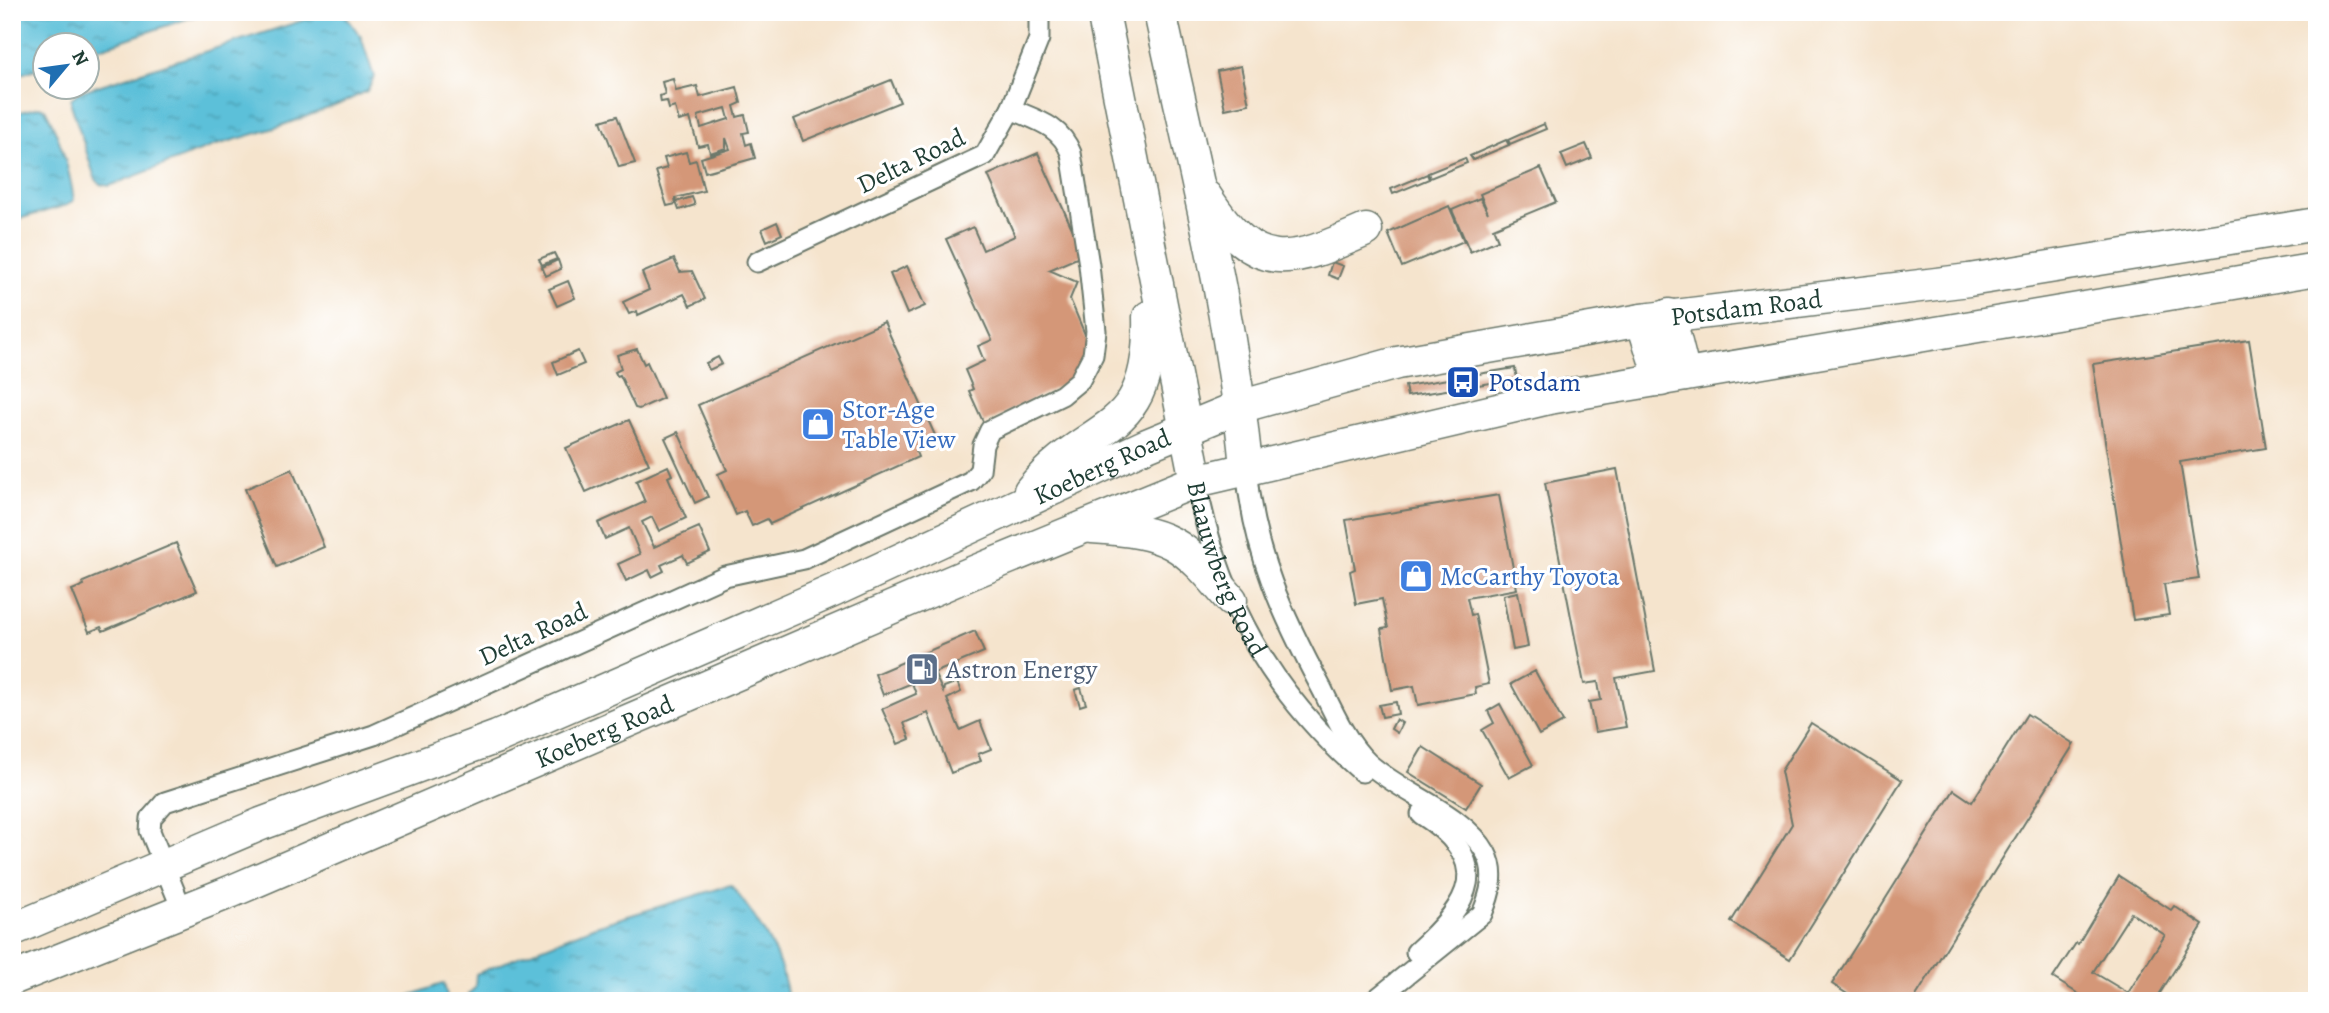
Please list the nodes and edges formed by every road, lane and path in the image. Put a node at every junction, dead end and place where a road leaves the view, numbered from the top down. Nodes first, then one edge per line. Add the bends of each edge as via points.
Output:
1 (1039, 12) edge
2 (1103, 12) edge
3 (1160, 12) edge
4 (1011, 109) junction
5 (1198, 184) junction
6 (2317, 224) edge
7 (1366, 230) dead end
8 (1147, 246) junction
9 (757, 262) dead end
10 (2317, 269) edge
11 (1656, 318) junction
12 (1673, 377) junction
13 (1239, 407) junction
14 (1185, 429) junction
15 (1246, 467) junction
16 (1196, 481) junction
17 (1017, 508) junction
18 (1085, 526) junction
19 (1231, 600) junction
20 (163, 866) junction
21 (1490, 866) junction
22 (1466, 869) junction
23 (183, 912) junction
24 (12, 930) edge
25 (12, 979) edge
26 (1360, 1001) edge
27 (1374, 1001) edge

1 - 4 street, Delta Road via 1040,40
2 - 8 main road, Blaauwberg Road
3 - 5 main road, Blaauwberg Road
4 - 9 street, Delta Road via 989,150 978,160
4 - 20 street, Delta Road via 1057,130 1068,146 1089,265 1096,344 1087,368 1070,389 996,425 986,437 980,470 971,481 804,559 724,576 374,735 166,802 150,824
5 - 7 main road via 1232,234 1268,255 1306,255
5 - 13 main road, Blaauwberg Road
6 - 11 main road, Potsdam Road via 1969,280
8 - 14 main road, Blaauwberg Road
8 - 17 main road via 1149,349 1138,394 1115,422 1043,477
10 - 12 main road, Potsdam Road
11 - 12 main road
11 - 13 main road, Potsdam Road via 1397,363
12 - 15 main road, Potsdam Road via 1549,398
13 - 14 main road, Potsdam Road
13 - 15 main road, Blaauwberg Road
14 - 16 main road, Blaauwberg Road
14 - 17 main road, Koeberg Road
15 - 16 main road, Potsdam Road
15 - 21 street, Blaauwberg Road via 1249,501 1271,589 1356,749 1383,775 1458,823 1477,840
16 - 18 main road, Koeberg Road
16 - 19 street, Blaauwberg Road
17 - 20 main road, Koeberg Road via 497,737 261,824
18 - 19 main road via 1149,532 1174,542 1196,559
18 - 23 main road, Koeberg Road
19 - 22 street, Blaauwberg Road via 1255,647 1322,737 1451,838
20 - 23 street, Delta Road
20 - 24 main road, Koeberg Road
21 - 22 street
21 - 27 street via 1491,893 1482,914
22 - 26 street via 1465,894 1452,918
23 - 25 main road, Koeberg Road

